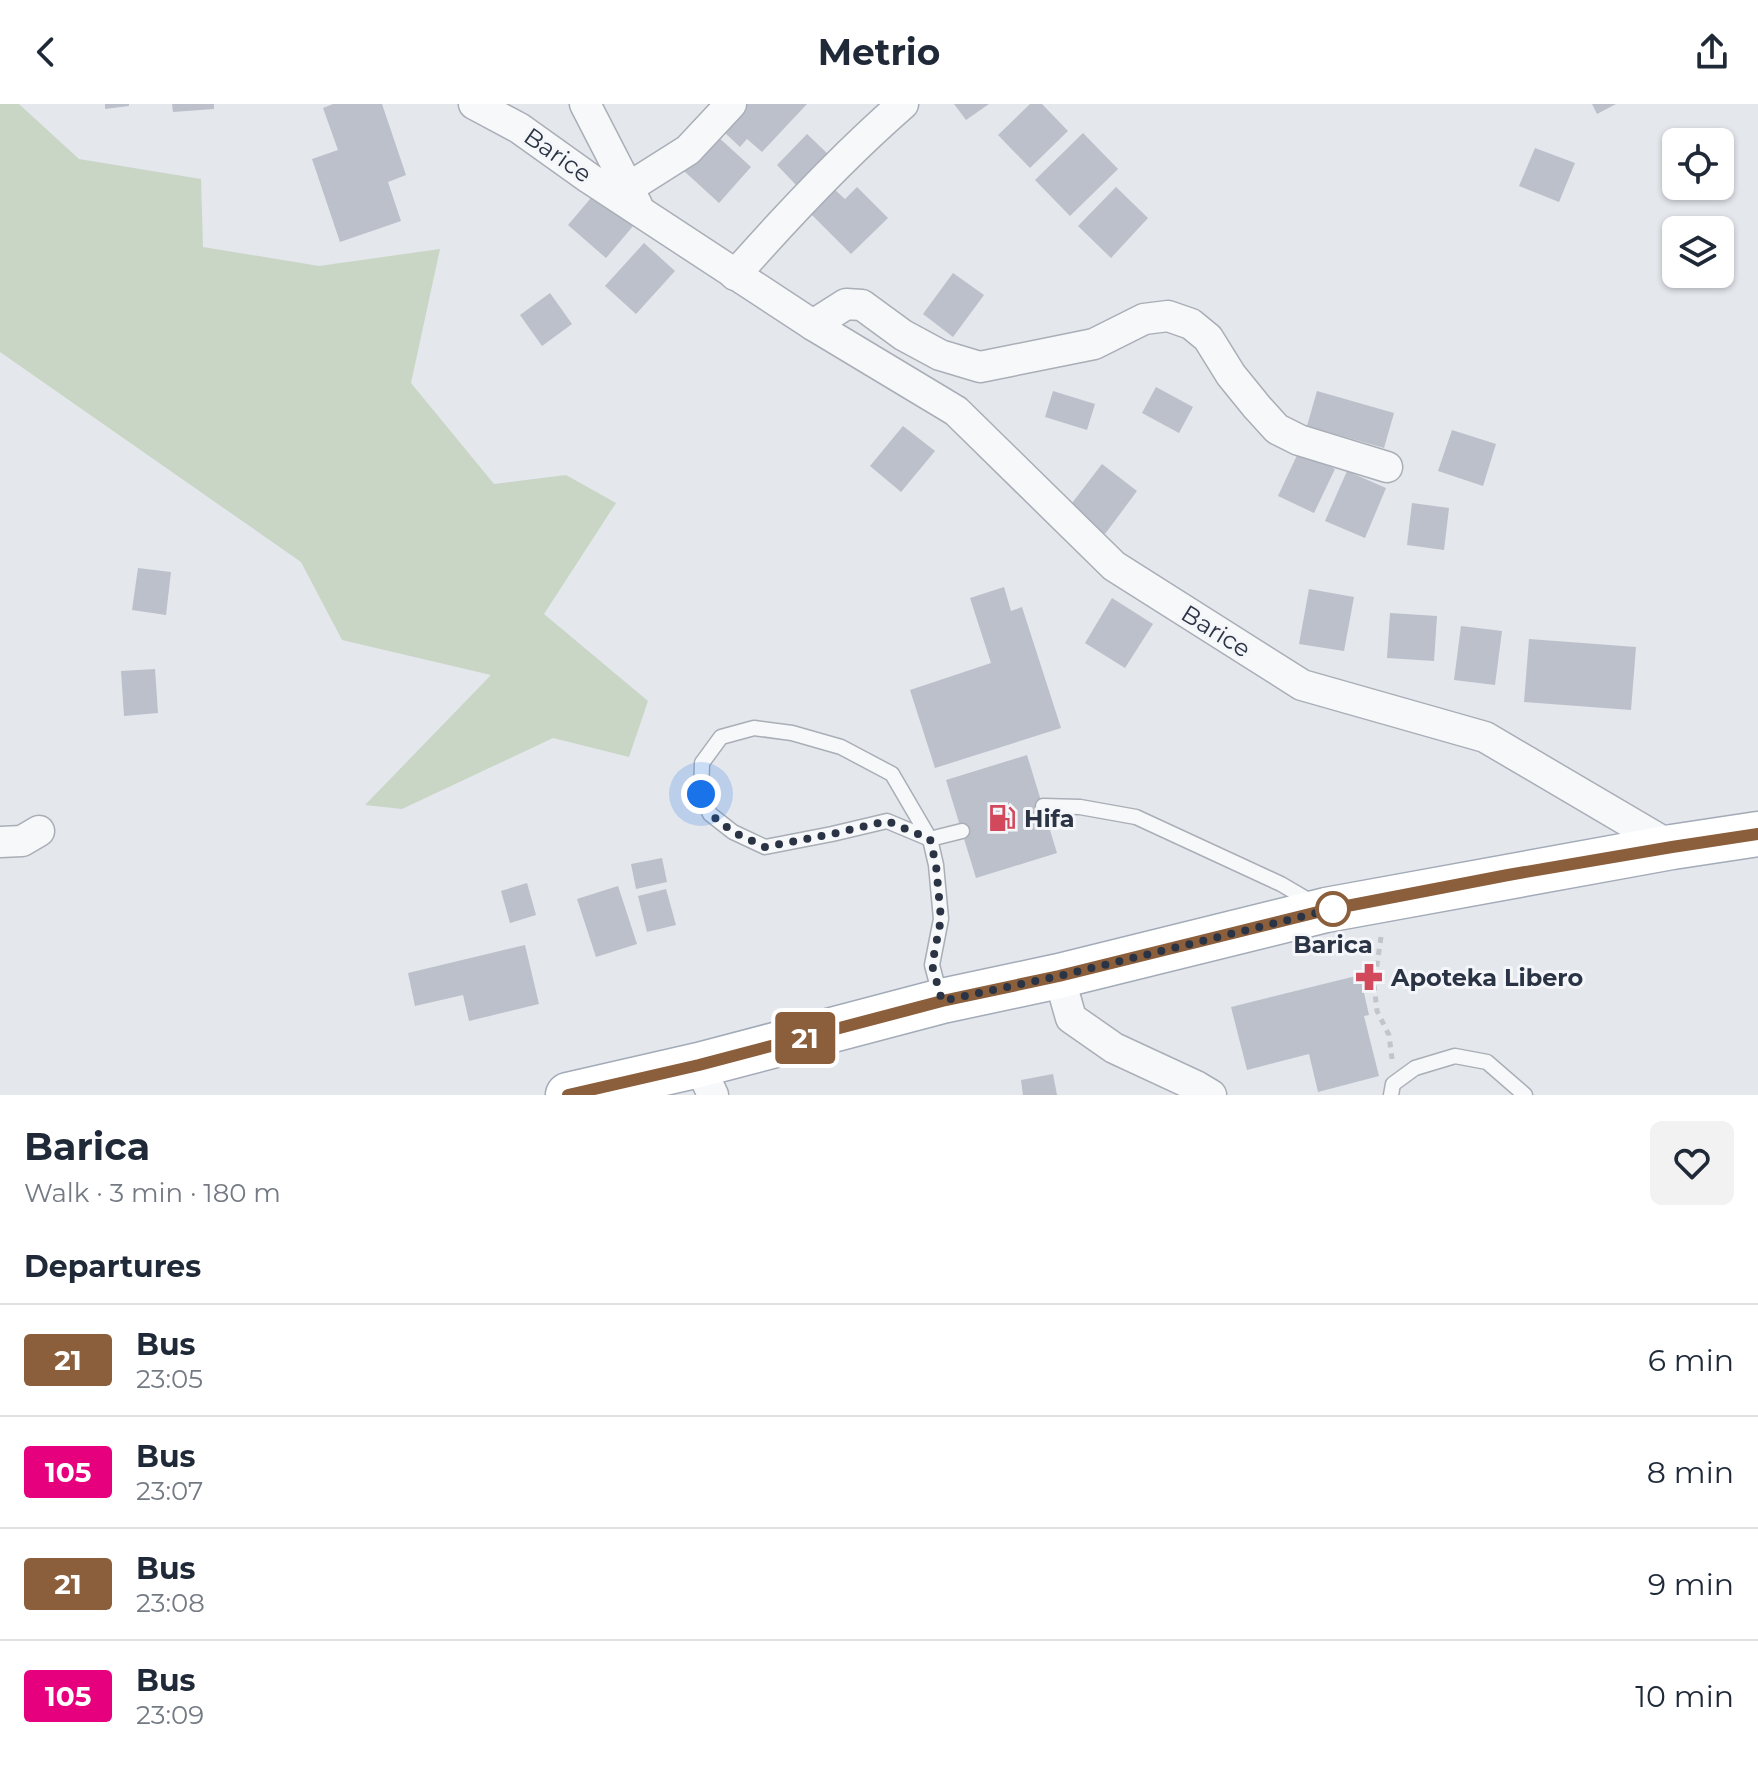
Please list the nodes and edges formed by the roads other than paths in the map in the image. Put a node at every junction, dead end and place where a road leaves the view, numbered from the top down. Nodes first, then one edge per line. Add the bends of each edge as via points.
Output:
1 (474, 104) edge
2 (585, 104) edge
3 (731, 104) edge
4 (903, 104) edge
5 (634, 199) junction
6 (735, 275) junction
7 (813, 325) junction
8 (1387, 467) dead end
9 (1043, 806) dead end
10 (39, 831) dead end
11 (962, 831) dead end
12 (1758, 834) edge
13 (930, 839) junction
14 (0, 842) edge
15 (1672, 847) junction
16 (1326, 910) junction
17 (1059, 976) junction
18 (942, 1001) junction
19 (706, 1080) edge
20 (1392, 1089) edge
21 (568, 1095) edge
22 (1211, 1095) edge
23 (1525, 1095) edge

1 - 5 street, Barice via 519,128 589,178
2 - 5 street, Barice
3 - 5 street
4 - 6 street via 808,193
5 - 6 street, Barice
6 - 7 street, Barice
7 - 8 street via 846,304 862,305 940,355 980,367 1094,344 1144,319 1168,316 1191,324 1208,338 1231,375 1277,429
7 - 15 street, Barice via 956,411 1114,566 1302,685 1485,737
9 - 16 lane via 1136,817
10 - 14 street via 22,841
11 - 13 lane
12 - 15 main road
13 - 13 lane via 887,821 765,847 710,814 701,794 702,763 721,737 754,728 841,747 892,774
13 - 18 lane via 941,919 932,965
15 - 16 main road
16 - 17 main road
17 - 18 main road
17 - 22 street via 1071,1018 1114,1048
18 - 19 main road
19 - 21 main road
20 - 23 lane via 1415,1068 1455,1056 1487,1062

